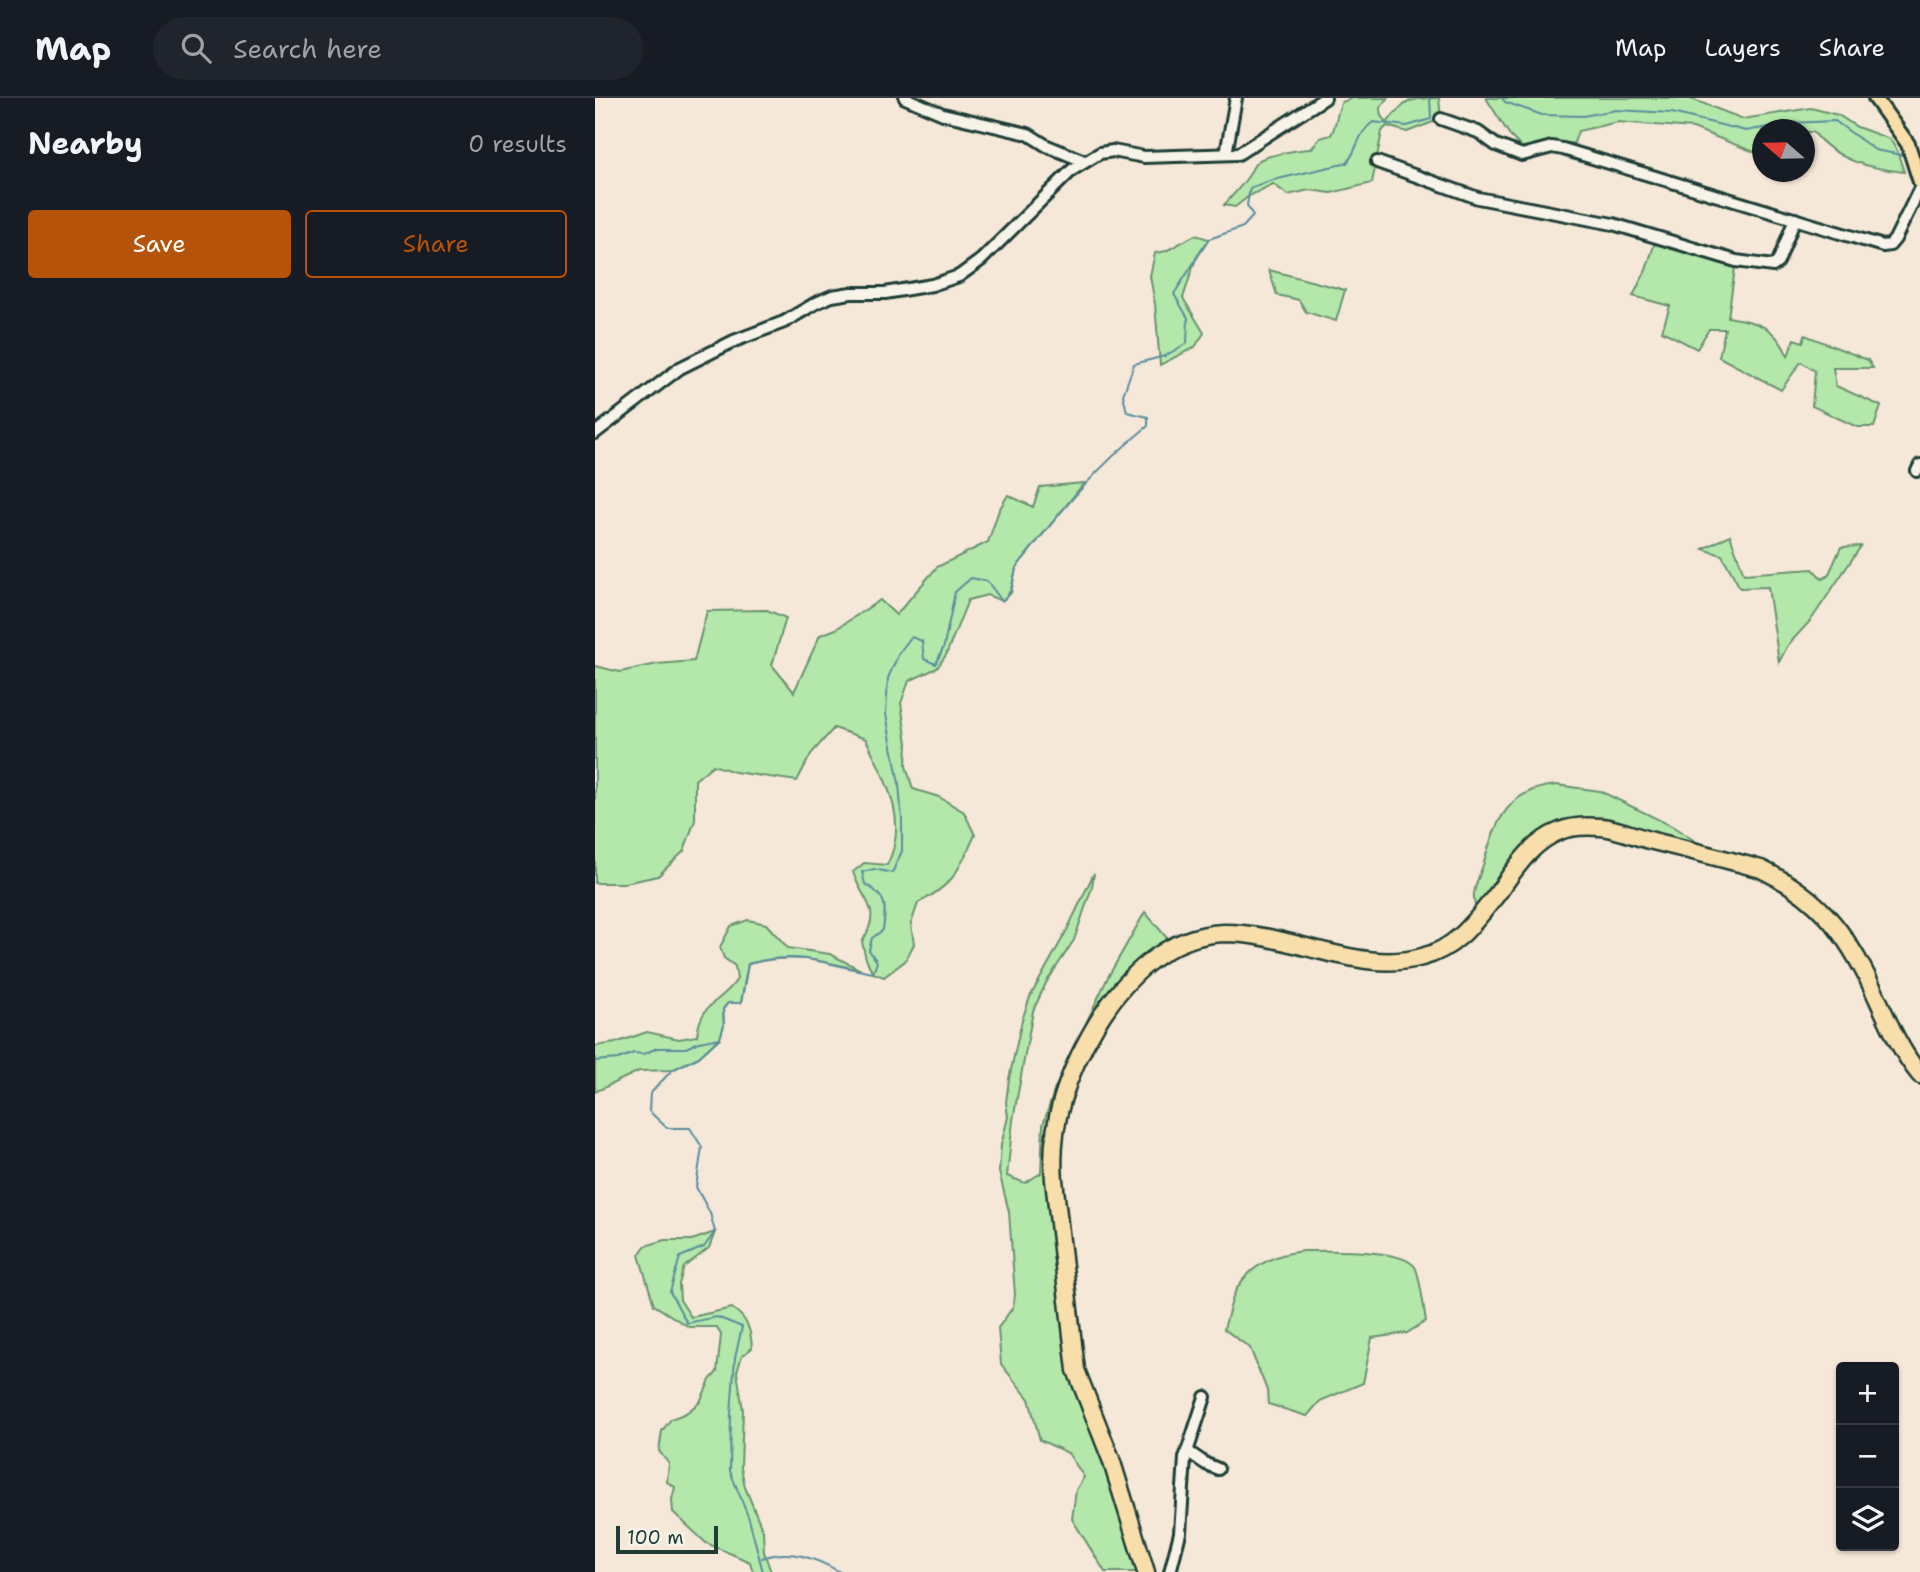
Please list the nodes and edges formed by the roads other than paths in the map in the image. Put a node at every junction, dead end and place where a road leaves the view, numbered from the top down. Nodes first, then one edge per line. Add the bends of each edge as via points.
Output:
1 (905, 98) edge
2 (1236, 98) edge
3 (1325, 98) edge
4 (1875, 98) edge
5 (1441, 119) dead end
6 (1226, 154) junction
7 (1084, 161) junction
8 (1377, 162) dead end
9 (1920, 182) edge
10 (1920, 188) edge
11 (1795, 219) junction
12 (595, 433) edge
13 (1920, 1075) edge
14 (1205, 1397) dead end
15 (1188, 1451) junction
16 (1217, 1469) dead end
17 (1146, 1572) edge
18 (1170, 1572) edge

1 - 7 street via 943,114 1028,134
2 - 6 street
3 - 6 street via 1238,154
4 - 9 main road via 1914,158
5 - 11 street via 1479,132 1512,153 1563,149
6 - 7 street via 1144,157 1106,151
7 - 12 street via 959,276 885,293 832,296 680,368
8 - 11 street via 1478,198 1613,225 1736,261 1778,262
10 - 11 street via 1889,245
13 - 17 highway via 1894,1036 1849,944 1803,893 1761,869 1602,827 1561,830 1540,843 1519,862 1468,930 1419,958 1378,961 1233,933 1196,937 1156,956 1112,1002 1078,1057 1061,1101 1053,1150 1076,1370 1120,1484
14 - 15 street
15 - 16 street
15 - 18 street

